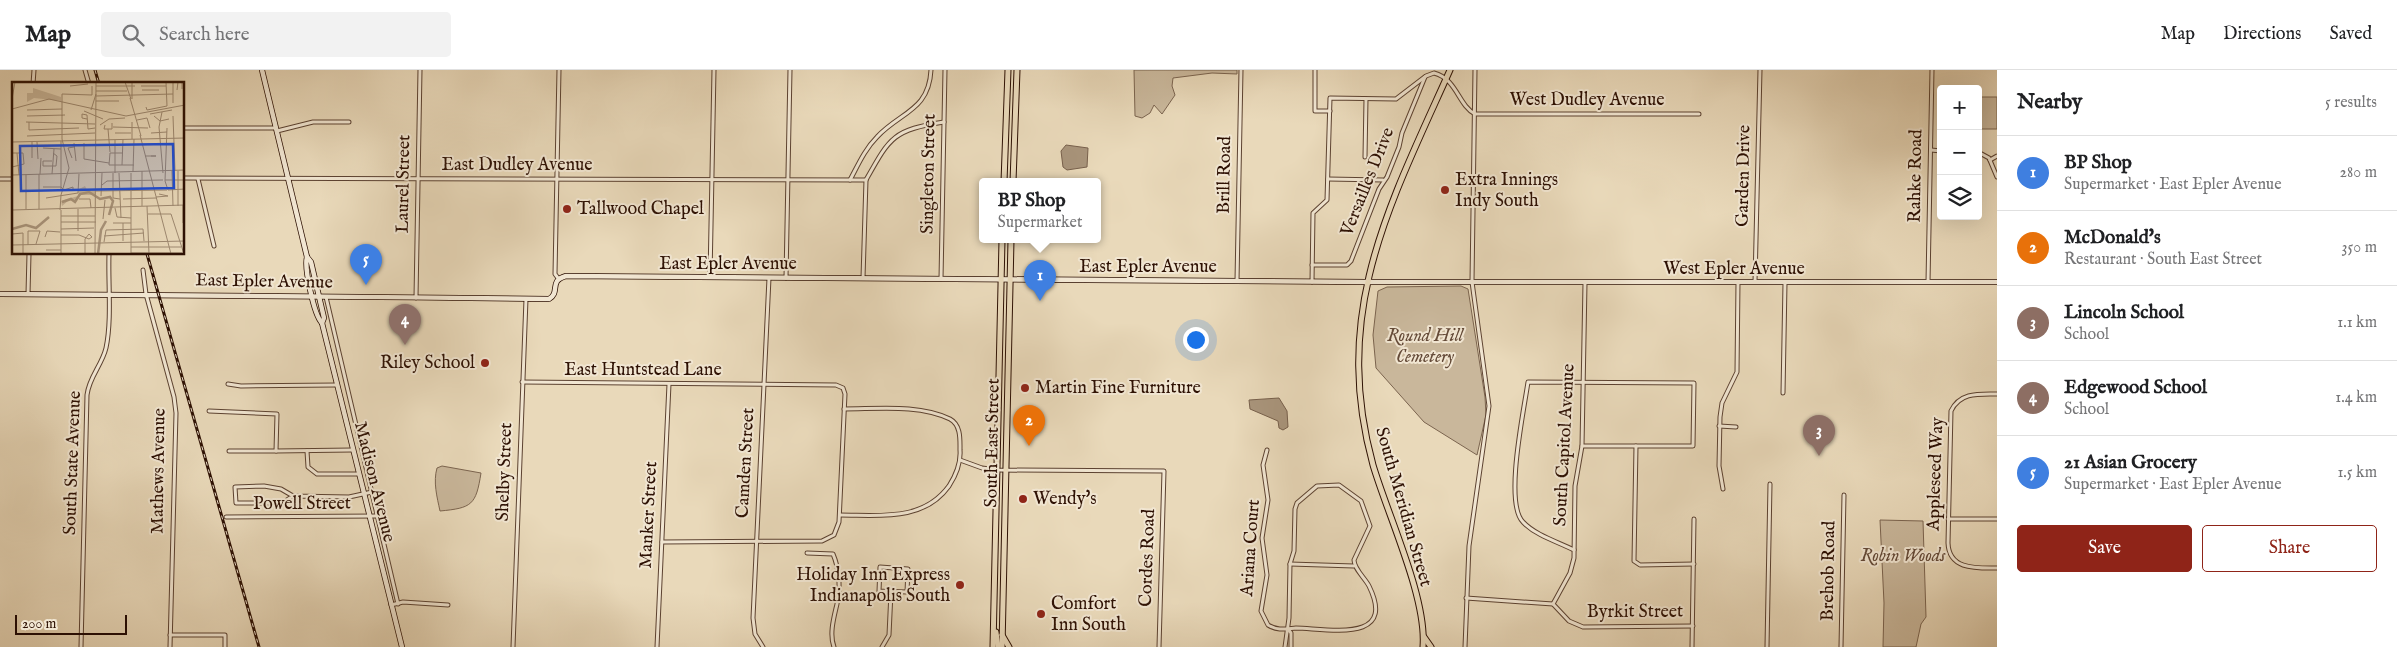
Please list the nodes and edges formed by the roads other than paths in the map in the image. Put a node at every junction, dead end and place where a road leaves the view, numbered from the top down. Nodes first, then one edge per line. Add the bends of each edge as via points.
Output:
1 (262, 70) edge
2 (420, 70) edge
3 (558, 70) edge
4 (714, 70) edge
5 (790, 70) edge
6 (931, 70) edge
7 (945, 70) edge
8 (1008, 70) edge
9 (1017, 70) edge
10 (1241, 70) edge
11 (1315, 70) edge
12 (1450, 70) edge
13 (1475, 70) edge
14 (1760, 70) edge
15 (1932, 70) edge
16 (1426, 76) junction
17 (1446, 79) junction
18 (1366, 99) junction
19 (1330, 111) junction
20 (1474, 114) junction
21 (1699, 114) dead end
22 (349, 122) dead end
23 (944, 122) junction
24 (185, 128) edge
25 (276, 129) junction
26 (1931, 150) junction
27 (1937, 151) edge
28 (1982, 155) edge
29 (1997, 156) edge
30 (1365, 157) dead end
31 (1990, 160) junction
32 (1997, 177) edge
33 (185, 178) edge
34 (198, 178) junction
35 (1004, 178) edge
36 (1013, 178) edge
37 (288, 179) junction
38 (418, 179) junction
39 (557, 179) junction
40 (1328, 179) junction
41 (712, 180) junction
42 (788, 180) junction
43 (850, 180) junction
44 (866, 180) junction
45 (1384, 180) junction
46 (1002, 243) edge
47 (1011, 243) edge
48 (214, 246) dead end
49 (29, 255) edge
50 (109, 255) edge
51 (307, 258) junction
52 (1312, 265) junction
53 (143, 270) dead end
54 (558, 278) junction
55 (710, 278) junction
56 (769, 278) junction
57 (786, 278) junction
58 (863, 278) junction
59 (941, 279) junction
60 (1001, 279) junction
61 (1010, 279) junction
62 (1237, 281) junction
63 (1312, 282) junction
64 (1366, 282) junction
65 (1472, 282) junction
66 (1585, 282) junction
67 (1738, 282) junction
68 (1785, 282) junction
69 (1928, 282) junction
70 (1997, 282) edge
71 (1755, 283) junction
72 (0, 294) edge
73 (28, 294) junction
74 (108, 294) junction
75 (146, 294) junction
76 (312, 295) junction
77 (319, 297) junction
78 (326, 297) junction
79 (416, 299) junction
80 (526, 299) junction
81 (322, 323) junction
82 (336, 342) junction
83 (327, 344) junction
84 (522, 382) junction
85 (1583, 383) junction
86 (228, 384) dead end
87 (669, 384) junction
88 (764, 384) junction
89 (336, 385) junction
90 (1783, 393) dead end
91 (1997, 394) edge
92 (350, 400) junction
93 (340, 402) junction
94 (844, 409) junction
95 (209, 411) dead end
96 (1719, 426) junction
97 (1736, 427) dead end
98 (1582, 446) junction
99 (1636, 446) junction
100 (352, 450) junction
101 (1267, 450) dead end
102 (228, 451) dead end
103 (276, 451) junction
104 (307, 451) junction
105 (960, 460) junction
106 (1001, 470) junction
107 (358, 474) junction
108 (1770, 484) dead end
109 (1723, 489) dead end
110 (372, 492) junction
111 (362, 494) junction
112 (1844, 495) dead end
113 (293, 496) junction
114 (840, 515) junction
115 (378, 516) junction
116 (226, 517) dead end
117 (368, 518) junction
118 (1997, 518) edge
119 (1694, 519) dead end
120 (1948, 519) junction
121 (662, 542) junction
122 (756, 542) junction
123 (1574, 550) junction
124 (807, 553) dead end
125 (1290, 564) junction
126 (1694, 564) junction
127 (1354, 566) junction
128 (1997, 568) edge
129 (890, 592) junction
130 (1466, 598) junction
131 (398, 604) junction
132 (1553, 604) junction
133 (448, 605) dead end
134 (390, 606) junction
135 (993, 622) junction
136 (1693, 626) junction
137 (1288, 629) junction
138 (170, 635) junction
139 (1002, 635) junction
140 (1424, 637) junction
141 (81, 647) edge
142 (170, 647) edge
143 (225, 647) edge
144 (402, 647) edge
145 (513, 647) edge
146 (657, 647) edge
147 (762, 647) edge
148 (834, 647) edge
149 (882, 647) edge
150 (993, 647) edge
151 (1000, 647) edge
152 (1009, 647) edge
153 (1159, 647) edge
154 (1285, 647) edge
155 (1291, 647) edge
156 (1423, 647) edge
157 (1431, 647) edge
158 (1465, 647) edge
159 (1692, 647) edge
160 (1767, 647) edge
161 (1841, 647) edge

1 - 25 street, Madison Avenue
2 - 38 street, Laurel Street
3 - 39 street
4 - 41 street
5 - 42 street
6 - 43 street via 923,98 876,138
7 - 23 street, Singleton Street
8 - 35 main road
9 - 36 main road
10 - 62 street, Brill Road
11 - 19 street via 1315,111
12 - 17 main road, South Meridian Street
13 - 20 street
14 - 71 street, Garden Drive
15 - 26 street, Rahke Road
16 - 17 street via 1434,73
16 - 18 street via 1396,99
16 - 45 street, Versailles Drive
17 - 20 street
17 - 64 main road, South Meridian Street via 1386,216
18 - 19 street via 1330,98
18 - 30 street
19 - 40 street
20 - 21 street, West Dudley Avenue
20 - 65 street
22 - 25 street via 313,122
23 - 44 street via 915,127 897,136 880,154
23 - 59 street, Singleton Street
24 - 25 street
25 - 37 street, Madison Avenue
26 - 27 street
26 - 69 street, Rahke Road
28 - 31 street
29 - 31 street
31 - 32 street
33 - 34 street, East Dudley Avenue
34 - 37 street, East Dudley Avenue
34 - 48 street
37 - 38 street, East Dudley Avenue
37 - 51 street, Madison Avenue
38 - 39 street, East Dudley Avenue
38 - 79 street, Laurel Street
39 - 41 street, East Dudley Avenue
39 - 54 street via 555,274
40 - 45 street
40 - 52 street via 1328,200 1313,213
41 - 42 street, East Dudley Avenue
41 - 55 street
42 - 43 street, East Dudley Avenue
42 - 57 street
43 - 44 street, East Dudley Avenue
44 - 58 street
45 - 52 street, Versailles Drive via 1351,262 1347,265
46 - 60 main road, South East Street
47 - 61 main road, South East Street
49 - 73 street
50 - 74 street, South State Avenue
51 - 76 street, Madison Avenue via 305,264
51 - 77 street, Madison Avenue via 311,262
52 - 63 street
53 - 75 street, Mathews Avenue
54 - 55 street, East Epler Avenue
54 - 80 street, East Epler Avenue via 552,298
55 - 56 street, East Epler Avenue
56 - 57 street, East Epler Avenue
56 - 88 street, Camden Street
57 - 58 street, East Epler Avenue
58 - 59 street, East Epler Avenue
59 - 60 street, East Epler Avenue
60 - 61 street, East Epler Avenue
60 - 106 main road, South East Street
61 - 62 street, East Epler Avenue
61 - 106 main road, South East Street
62 - 63 street, East Epler Avenue
63 - 64 street, East Epler Avenue
64 - 65 street, East Epler Avenue
64 - 140 main road, South Meridian Street via 1359,350 1364,422 1374,469 1409,574
65 - 66 street, West Epler Avenue
65 - 130 street via 1489,406 1470,536
66 - 67 street, West Epler Avenue
66 - 85 street, South Capitol Avenue
67 - 71 street, West Epler Avenue
67 - 96 street via 1737,372 1722,405
68 - 69 street, West Epler Avenue
68 - 71 street, West Epler Avenue
68 - 90 street
69 - 70 street, West Epler Avenue
72 - 73 street, East Epler Avenue
73 - 74 street, East Epler Avenue
74 - 75 street, East Epler Avenue
74 - 141 street, South State Avenue via 106,345 87,395
75 - 76 street, East Epler Avenue
75 - 138 street, Mathews Avenue via 176,414
76 - 77 street, East Epler Avenue
76 - 81 street, Madison Avenue via 318,320
77 - 78 street, East Epler Avenue
77 - 81 street, Madison Avenue via 324,318
78 - 79 street, East Epler Avenue
78 - 82 street, Madison Avenue
79 - 80 street, East Epler Avenue
80 - 84 street, Shelby Street
81 - 83 street, Madison Avenue
82 - 83 street
82 - 92 street, Madison Avenue
83 - 89 street, Madison Avenue
84 - 87 street, East Huntstead Lane
84 - 145 street, Shelby Street
85 - 98 street, South Capitol Avenue
85 - 99 street via 1694,383 1693,446
85 - 123 street via 1528,382 1515,471 1516,509 1520,519 1527,526
86 - 89 street
87 - 88 street, East Huntstead Lane
87 - 121 street, Manker Street
88 - 94 street, East Huntstead Lane via 838,385 845,392
88 - 122 street, Camden Street
89 - 93 street, Madison Avenue
91 - 120 street, Appleseed Way via 1970,395 1955,404 1949,419
92 - 93 street
92 - 110 street, Madison Avenue
93 - 100 street, Madison Avenue
94 - 105 street via 917,410 950,419 959,429
94 - 114 street, East Huntstead Lane
95 - 103 street via 277,414
96 - 97 street
96 - 109 street via 1719,466
98 - 99 street
98 - 123 street, South Capitol Avenue via 1575,486
99 - 126 street via 1633,558 1640,565
100 - 104 street
100 - 107 street, Madison Avenue
101 - 137 street, Ariana Court via 1263,465 1268,502 1262,535 1267,575 1261,613 1270,626
102 - 103 street
103 - 104 street
104 - 107 street via 308,467 312,472
105 - 106 street via 982,468
105 - 114 street via 947,488 922,509 896,515
106 - 135 main road, South East Street
106 - 139 main road, South East Street
106 - 153 street, Cordes Road via 1164,471
107 - 111 street, Madison Avenue
108 - 160 street
110 - 111 street
110 - 115 street, Madison Avenue
111 - 113 street via 348,497
111 - 117 street, Madison Avenue
112 - 161 street, Brehob Road
113 - 113 street via 281,489 264,486 235,487 236,503 282,503
114 - 122 street via 838,529 827,540
115 - 117 street, Powell Street
115 - 131 street, Madison Avenue
116 - 117 street, Powell Street
117 - 134 street, Madison Avenue
118 - 120 street
119 - 126 street
120 - 128 street, Appleseed Way via 1948,546 1954,560 1971,568
121 - 122 street
121 - 146 street, Manker Street
122 - 147 street, Camden Street via 752,622
123 - 132 street, South Capitol Avenue via 1570,573
124 - 148 street via 833,554 838,567
125 - 127 street
125 - 127 street via 1294,551 1296,505 1318,486 1324,485 1341,486 1363,504 1370,526 1355,555
125 - 137 street
126 - 136 street
127 - 137 street, Ariana Court via 1369,585 1376,607 1373,620 1364,628
129 - 129 street via 907,592 907,568 880,568 879,591
129 - 149 street via 889,635
130 - 132 street
130 - 158 street
131 - 133 street
131 - 134 street
132 - 136 street, Byrkit Street via 1567,620 1583,627
134 - 144 street, Madison Avenue
135 - 150 main road, South East Street
135 - 151 main road
136 - 159 street
137 - 154 street
137 - 155 street
138 - 142 street, Mathews Avenue
138 - 143 street via 226,635
139 - 151 main road, South East Street
139 - 152 main road
140 - 156 main road, South Meridian Street
140 - 157 main road, South Meridian Street

